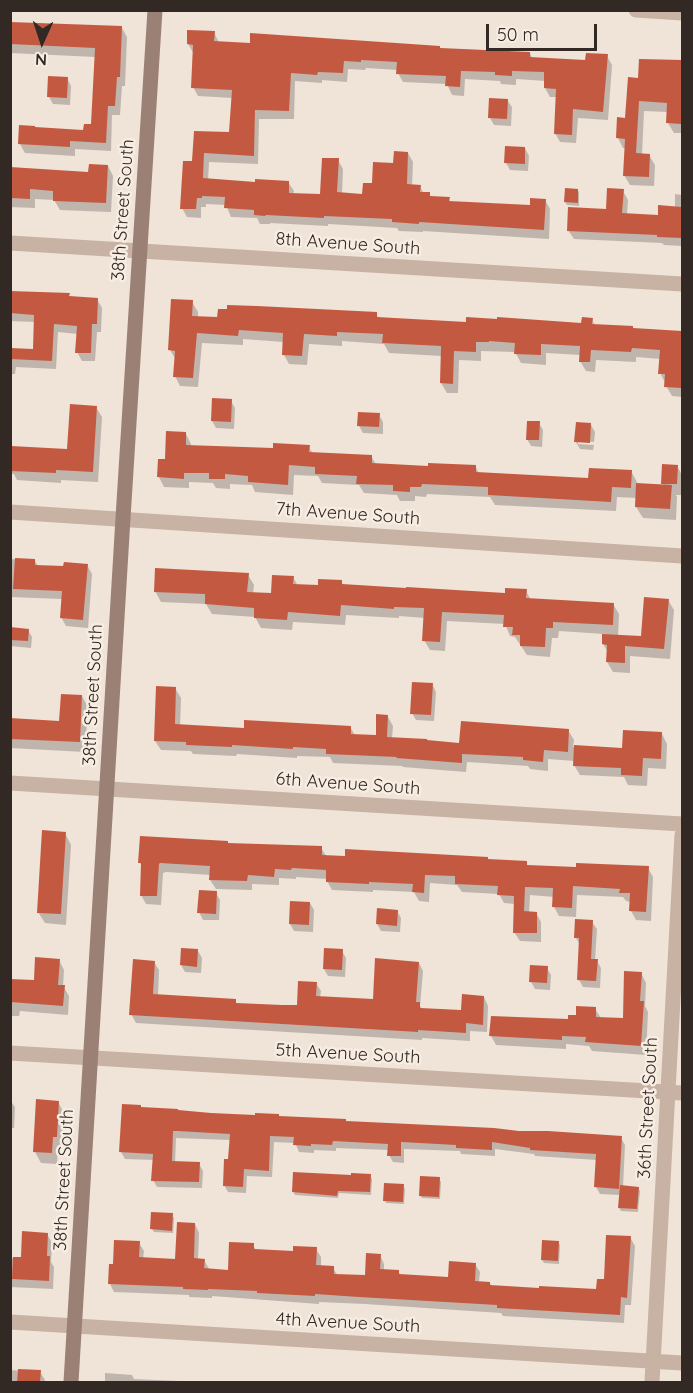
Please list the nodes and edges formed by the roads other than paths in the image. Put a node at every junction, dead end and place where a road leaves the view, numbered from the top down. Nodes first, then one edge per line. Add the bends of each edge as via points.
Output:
1 (155, 10) edge
2 (636, 10) edge
3 (682, 13) edge
4 (10, 243) edge
5 (140, 250) junction
6 (682, 284) edge
7 (10, 512) edge
8 (123, 518) junction
9 (682, 556) edge
10 (10, 783) edge
11 (107, 789) junction
12 (682, 824) edge
13 (682, 835) edge
14 (10, 1053) edge
15 (90, 1058) junction
16 (675, 1092) edge
17 (10, 1322) edge
18 (75, 1326) junction
19 (654, 1361) junction
20 (682, 1363) edge
21 (71, 1383) edge
22 (652, 1383) edge

1 - 5 main road, 38th Street South
2 - 3 street
4 - 5 street, 8th Avenue South
5 - 6 street, 8th Avenue South
5 - 8 main road, 38th Street South
7 - 8 street, 7th Avenue South
8 - 9 street, 7th Avenue South
8 - 11 main road, 38th Street South
10 - 11 street, 6th Avenue South
11 - 12 street, 6th Avenue South
11 - 15 main road, 38th Street South
13 - 16 street, 36th Street South
14 - 15 street, 5th Avenue South
15 - 16 street, 5th Avenue South
15 - 18 main road, 38th Street South
16 - 19 street, 36th Street South
17 - 18 street, 4th Avenue South
18 - 19 street, 4th Avenue South
18 - 21 main road, 38th Street South
19 - 20 street, 4th Avenue South
19 - 22 street, 36th Street South

